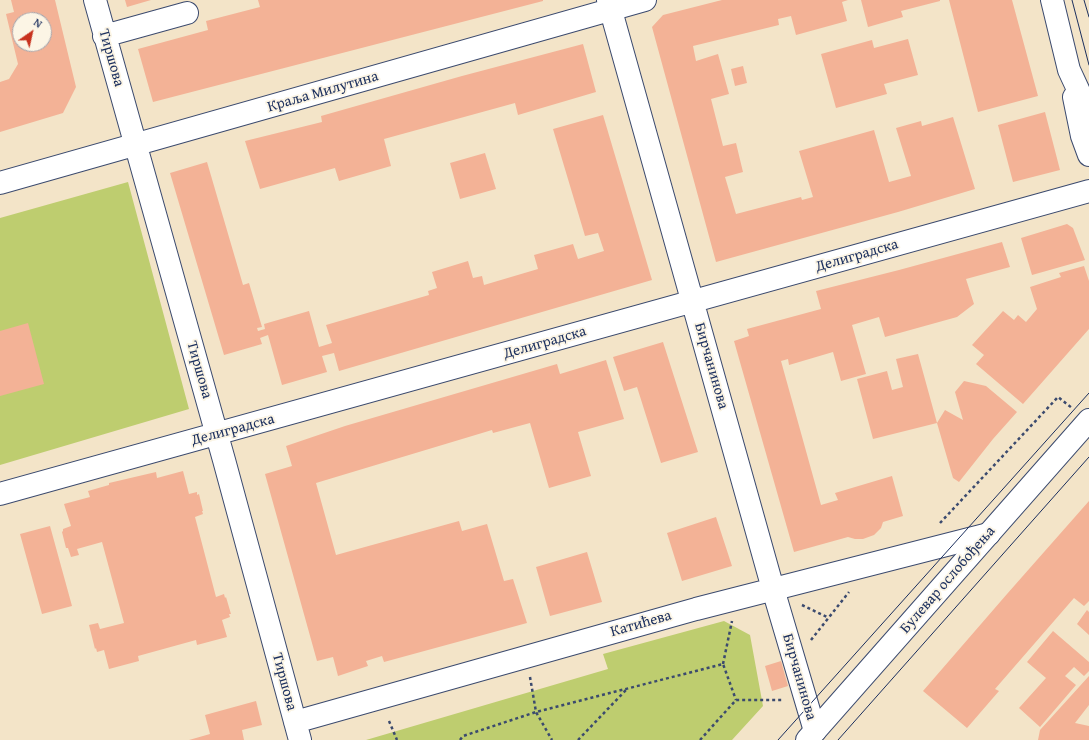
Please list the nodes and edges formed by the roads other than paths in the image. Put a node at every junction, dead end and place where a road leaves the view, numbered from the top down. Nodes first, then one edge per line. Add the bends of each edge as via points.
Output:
1 (95, 0) edge
2 (645, 0) edge
3 (1052, 0) edge
4 (609, 5) edge
5 (187, 13) dead end
6 (104, 36) junction
7 (1069, 70) junction
8 (1089, 113) edge
9 (135, 145) junction
10 (1089, 155) edge
11 (0, 183) edge
12 (1089, 191) edge
13 (694, 302) junction
14 (1089, 420) edge
15 (217, 434) junction
16 (0, 494) edge
17 (989, 534) junction
18 (773, 589) junction
19 (298, 731) edge
20 (811, 736) edge

1 - 6 street, Тиршова
2 - 4 street, Краља Милутина
3 - 7 street
4 - 9 street, Краља Милутина
4 - 13 street, Бирчанинова
5 - 6 street
6 - 9 street, Тиршова
7 - 8 street
7 - 10 street via 1082,136
9 - 11 street, Краља Милутина
9 - 15 street, Тиршова
12 - 13 street, Делиградска
13 - 15 street, Делиградска
13 - 18 street, Бирчанинова
14 - 17 street, Булевар ослобођења
15 - 16 street, Делиградска
15 - 19 street, Тиршова
17 - 18 street, Катићева
17 - 20 street, Булевар ослобођења
18 - 19 street, Катићева via 696,609
18 - 20 street, Бирчанинова

